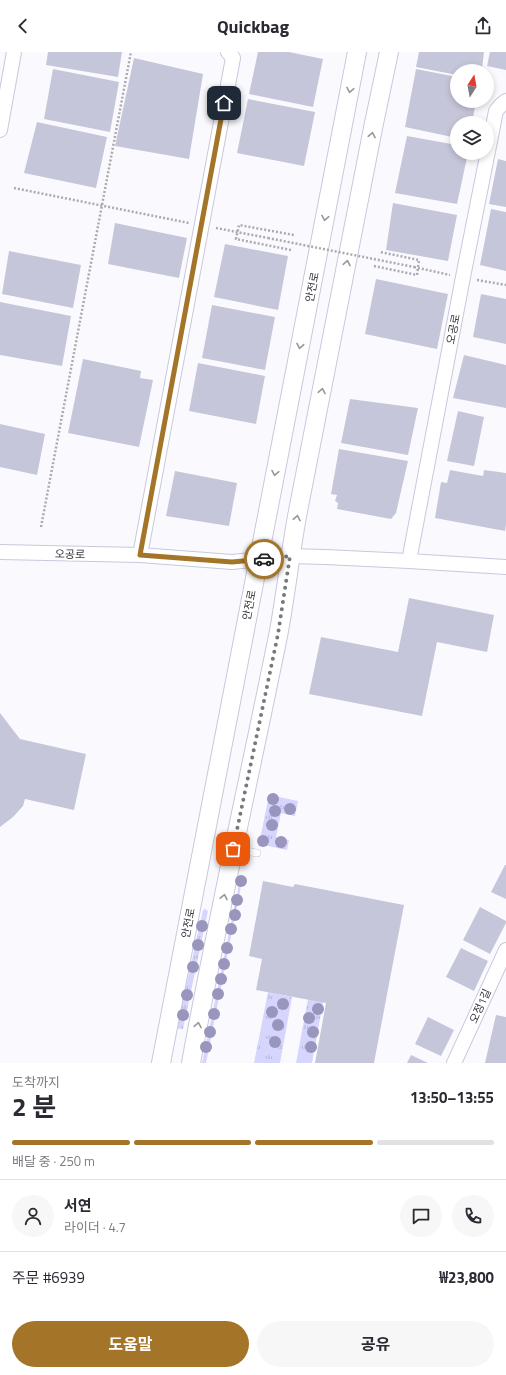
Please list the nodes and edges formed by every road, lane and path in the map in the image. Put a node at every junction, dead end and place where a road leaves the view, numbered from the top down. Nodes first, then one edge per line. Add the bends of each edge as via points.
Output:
1 (14, 52) edge
2 (131, 52) edge
3 (228, 52) edge
4 (357, 52) edge
5 (389, 52) edge
6 (506, 101) edge
7 (0, 130) edge
8 (14, 188) dead end
9 (102, 205) junction
10 (192, 223) dead end
11 (215, 228) dead end
12 (238, 232) junction
13 (294, 235) dead end
14 (291, 250) dead end
15 (380, 252) dead end
16 (374, 266) dead end
17 (414, 267) dead end
18 (40, 526) dead end
19 (0, 552) edge
20 (140, 555) junction
21 (290, 556) junction
22 (258, 560) junction
23 (409, 561) junction
24 (506, 567) edge
25 (233, 849) junction
26 (257, 853) dead end
27 (505, 955) edge
28 (161, 1063) edge
29 (191, 1063) edge
30 (454, 1063) edge

1 - 7 street
2 - 9 path
3 - 20 street via 232,58
4 -> 22 street, 안전로
21 -> 5 street
6 - 23 street, 오공로 via 496,112
8 - 9 path
9 - 10 path
9 - 18 path
11 - 12 path
12 - 13 path via 239,225
12 - 14 path via 236,239
12 - 17 path, bridge
15 - 16 path via 419,260 417,275
19 - 20 street, 오공로
20 - 22 street, 오공로 via 232,562
21 - 22 street, 오공로
21 - 23 street, 오공로
21 - 25 street via 278,634
22 - 28 street, 안전로
23 - 24 street, 오공로
25 - 26 lane
29 -> 25 street
27 - 30 street, 오정1길

